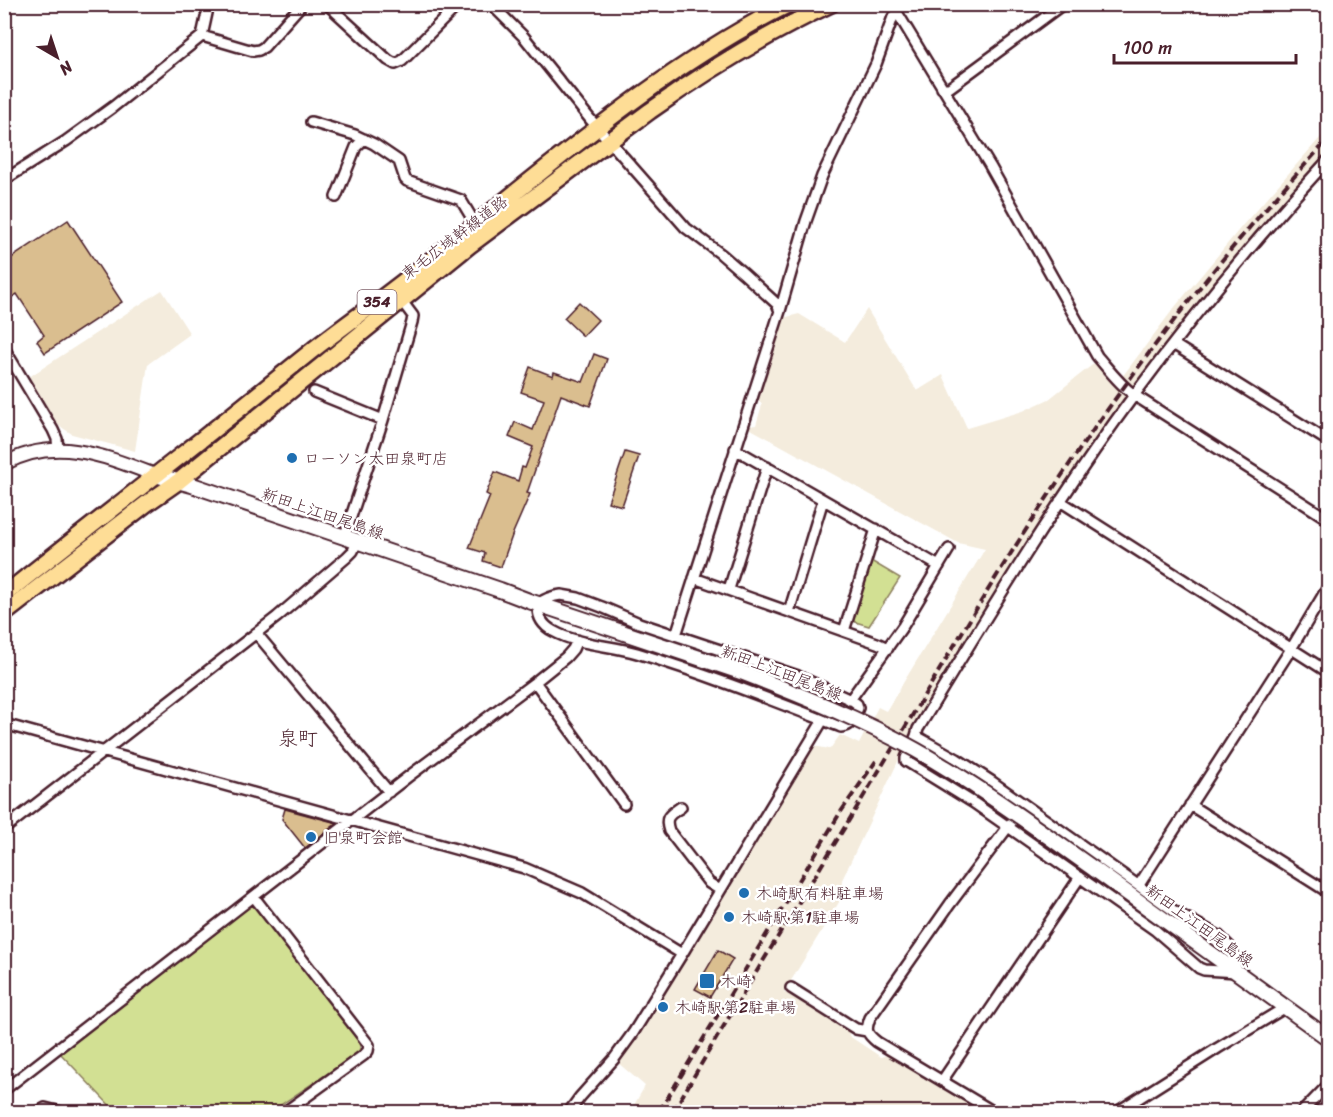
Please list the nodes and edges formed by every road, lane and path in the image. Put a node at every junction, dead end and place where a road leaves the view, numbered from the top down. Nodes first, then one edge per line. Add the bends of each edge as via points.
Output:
1 (209, 4) edge
2 (302, 4) edge
3 (327, 4) edge
4 (459, 4) edge
5 (491, 4) edge
6 (789, 4) edge
7 (831, 4) edge
8 (892, 4) edge
9 (1063, 4) edge
10 (898, 14) junction
11 (202, 36) junction
12 (942, 88) junction
13 (311, 122) dead end
14 (597, 128) junction
15 (364, 139) junction
16 (609, 142) junction
17 (1329, 160) edge
18 (534, 178) junction
19 (4, 180) edge
20 (336, 197) dead end
21 (476, 225) junction
22 (401, 300) junction
23 (780, 311) junction
24 (1173, 344) junction
25 (4, 348) edge
26 (314, 392) dead end
27 (1134, 395) junction
28 (383, 420) junction
29 (1329, 441) edge
30 (58, 450) junction
31 (735, 450) junction
32 (4, 464) edge
33 (767, 468) junction
34 (155, 475) junction
35 (178, 481) junction
36 (824, 500) junction
37 (1060, 501) junction
38 (1329, 519) edge
39 (876, 530) junction
40 (350, 540) junction
41 (949, 549) dead end
42 (939, 566) junction
43 (694, 578) junction
44 (1329, 587) edge
45 (729, 590) junction
46 (4, 595) edge
47 (538, 604) junction
48 (789, 612) junction
49 (4, 614) edge
50 (844, 631) junction
51 (256, 633) junction
52 (676, 635) junction
53 (577, 640) junction
54 (888, 648) junction
55 (1291, 649) junction
56 (1329, 672) edge
57 (535, 682) junction
58 (849, 700) junction
59 (823, 720) junction
60 (4, 724) edge
61 (916, 736) junction
62 (104, 752) junction
63 (389, 792) junction
64 (624, 804) dead end
65 (1025, 804) junction
66 (1190, 805) junction
67 (681, 807) dead end
68 (353, 820) junction
69 (1008, 826) junction
70 (4, 829) edge
71 (1080, 877) junction
72 (1139, 885) junction
73 (720, 890) junction
74 (1329, 892) edge
75 (254, 897) junction
76 (682, 954) junction
77 (1238, 972) junction
78 (791, 988) dead end
79 (1286, 1007) junction
80 (867, 1031) junction
81 (1329, 1038) edge
82 (942, 1081) junction
83 (1329, 1085) edge
84 (4, 1090) edge
85 (38, 1113) edge
86 (61, 1113) edge
87 (285, 1113) edge
88 (568, 1113) edge
89 (994, 1113) edge
90 (1117, 1113) edge
91 (1302, 1113) edge

1 - 11 street
2 - 11 street via 259,50
3 - 4 street via 395,64
5 - 14 street via 524,37
6 - 14 highway, 東毛広域幹線道路 / 354 via 690,61
7 - 16 highway, 東毛広域幹線道路 / 354 via 738,53
8 - 10 street
9 - 12 street via 949,88
10 - 12 street
10 - 23 street via 893,17 876,64 822,176
11 - 19 street via 113,107
12 - 27 street via 1097,356
13 - 15 street
14 - 16 street
14 - 18 highway, 東毛広域幹線道路 / 354
15 - 20 street via 356,147
15 - 21 street via 399,161 405,180 461,200
16 - 18 highway via 595,142 564,165
16 - 22 highway, 東毛広域幹線道路 / 354
16 - 23 street via 686,228 744,274
17 - 24 street via 1240,260
18 - 21 highway, 東毛広域幹線道路 / 354
21 - 34 highway, 東毛広域幹線道路 / 354
22 - 28 street via 413,316
22 - 35 highway, 東毛広域幹線道路 / 354
23 - 31 street
24 - 27 street
24 - 29 street
25 - 30 street via 53,430
26 - 28 street
27 - 37 street
27 - 38 street
28 - 40 street
30 - 32 street via 37,452
30 - 34 street via 100,455
31 - 33 street
31 - 43 street
33 - 36 street
33 - 45 street
34 - 35 main road, 新田上江田尾島線
34 - 46 highway, 東毛広域幹線道路 / 354
35 - 40 main road, 新田上江田尾島線
35 - 49 highway, 東毛広域幹線道路 / 354
36 - 39 street
36 - 48 street
37 - 55 street
37 - 61 street
39 - 42 street
39 - 50 street
40 - 47 main road, 新田上江田尾島線
40 - 51 street via 353,551 347,557
41 - 42 street
42 - 54 street
43 - 45 street
43 - 52 street
44 - 55 street
45 - 48 street
47 - 52 street via 561,595 578,598
47 - 53 street via 544,624
47 - 77 main road, 新田上江田尾島線, bridge via 741,672 832,709 913,749 984,792
48 - 50 street
50 - 54 street
51 - 62 street
51 - 63 street
52 - 58 street via 798,676
53 - 57 street via 566,657
53 - 59 street via 635,653
54 - 58 street
55 - 56 street
55 - 66 street
57 - 63 street
57 - 64 street
58 - 59 street via 858,708 850,724 841,727
59 - 73 street
60 - 62 street
61 - 65 street
61 - 69 street via 906,761
62 - 68 street
62 - 70 street
63 - 68 street
65 - 69 street
65 - 72 street
66 - 72 street
66 - 74 street
67 - 73 street via 668,816 669,831 709,883
68 - 75 street
68 - 76 street via 524,868 582,893
69 - 71 street
69 - 80 street via 870,1018
71 - 77 street via 1155,930 1199,968
71 - 82 street
72 - 77 street via 1177,913 1219,936 1229,946
73 - 76 street
75 - 84 street
75 - 87 street via 369,1045 364,1055
76 - 88 street via 633,1033
77 - 79 main road, 新田上江田尾島線
78 - 80 street via 856,1029
79 - 81 main road, 新田上江田尾島線
79 - 90 street
80 - 82 street via 877,1042
82 - 89 street
83 - 91 street
85 - 86 street via 45,1108

